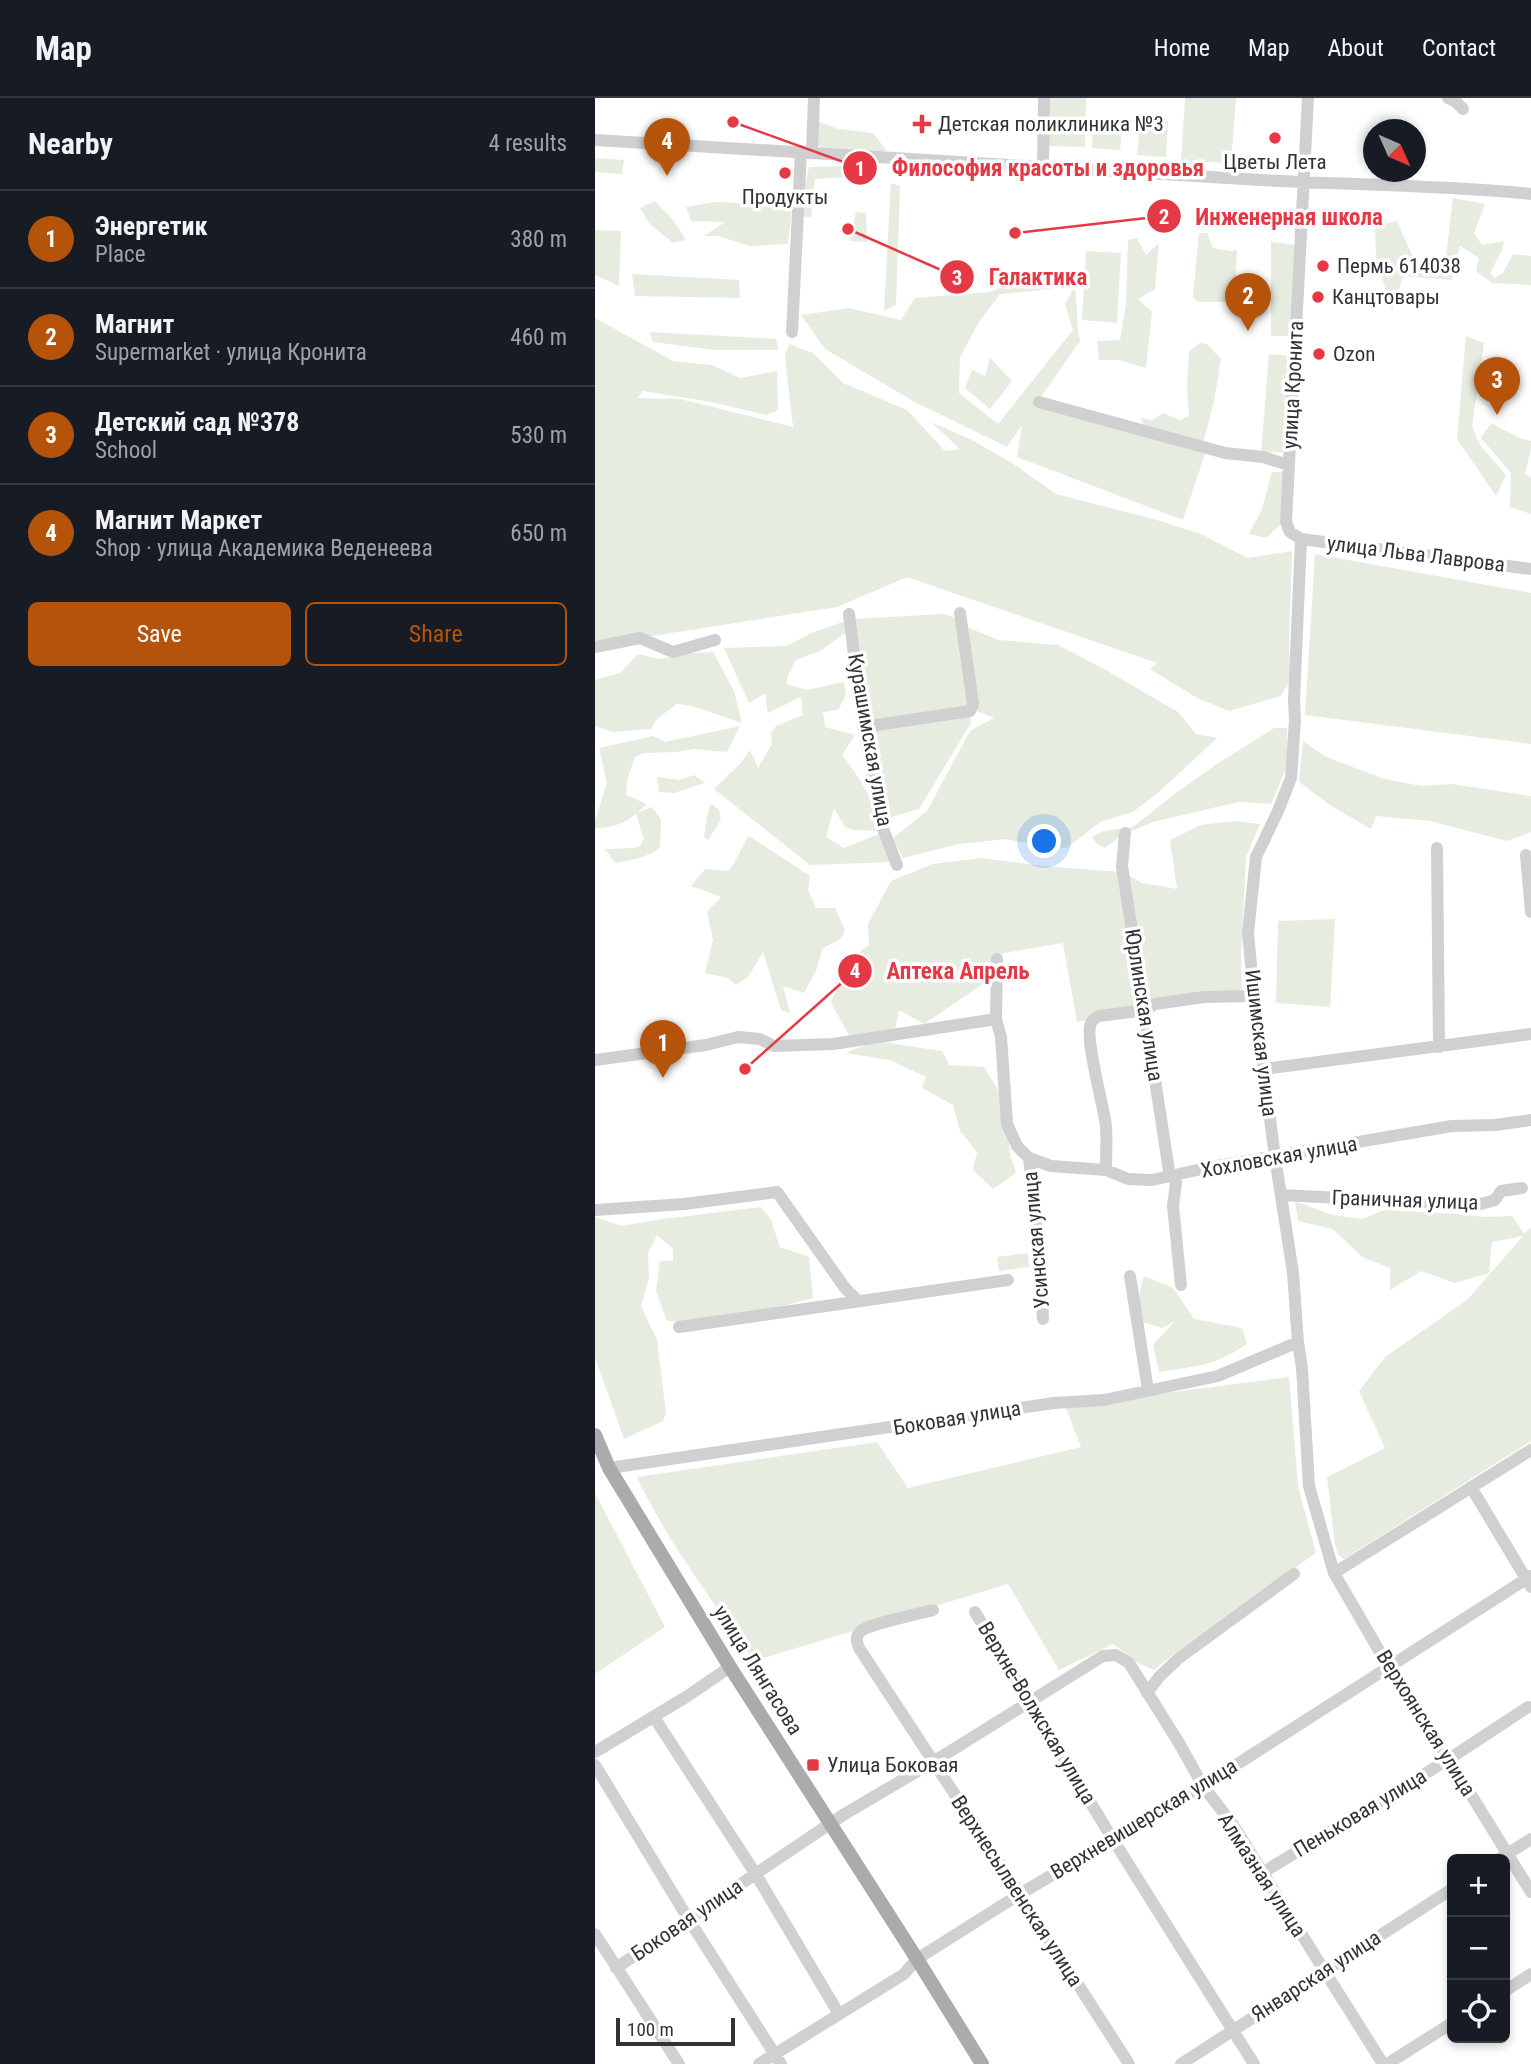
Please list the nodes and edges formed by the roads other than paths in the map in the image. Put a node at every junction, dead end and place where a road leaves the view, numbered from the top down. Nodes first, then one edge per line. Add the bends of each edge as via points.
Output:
1 (814, 98) edge
2 (1044, 98) edge
3 (1308, 98) edge
4 (1448, 98) edge
5 (1463, 109) dead end
6 (595, 140) edge
7 (807, 151) junction
8 (1043, 166) junction
9 (1304, 182) junction
10 (1531, 194) edge
11 (792, 332) dead end
12 (1038, 402) dead end
13 (1289, 465) junction
14 (1301, 539) junction
15 (1531, 569) edge
16 (849, 614) dead end
17 (960, 614) dead end
18 (715, 640) dead end
19 (595, 647) edge
20 (863, 727) junction
21 (1125, 833) dead end
22 (1437, 848) dead end
23 (1526, 855) dead end
24 (897, 865) dead end
25 (1531, 912) edge
26 (997, 959) dead end
27 (1255, 996) junction
28 (1145, 1010) junction
29 (996, 1019) junction
30 (1531, 1034) edge
31 (1439, 1047) junction
32 (595, 1060) edge
33 (1264, 1069) junction
34 (1531, 1120) edge
35 (1276, 1157) junction
36 (1029, 1158) junction
37 (1107, 1170) junction
38 (1173, 1176) junction
39 (1522, 1188) dead end
40 (1282, 1195) junction
41 (595, 1210) edge
42 (1130, 1276) dead end
43 (1008, 1280) dead end
44 (1181, 1285) dead end
45 (857, 1300) junction
46 (1043, 1319) dead end
47 (679, 1327) dead end
48 (1298, 1342) junction
49 (1148, 1390) junction
50 (595, 1435) edge
51 (1531, 1450) edge
52 (609, 1468) junction
53 (1471, 1487) junction
54 (1327, 1551) joint
55 (1334, 1573) junction
56 (1294, 1574) dead end
57 (1529, 1581) edge
58 (933, 1610) dead end
59 (975, 1612) dead end
60 (1116, 1654) joint
61 (1388, 1666) junction
62 (730, 1667) junction
63 (1147, 1693) junction
64 (1031, 1702) junction
65 (1528, 1707) dead end
66 (654, 1717) junction
67 (595, 1752) edge
68 (1449, 1759) junction
69 (933, 1762) junction
70 (595, 1765) edge
71 (1203, 1786) junction
72 (831, 1823) junction
73 (1112, 1838) junction
74 (1531, 1839) edge
75 (1501, 1854) edge
76 (1508, 1854) edge
77 (1510, 1866) edge
78 (755, 1873) junction
79 (1262, 1873) junction
80 (1447, 1892) edge
81 (1531, 1892) edge
82 (1020, 1894) junction
83 (689, 1920) junction
84 (595, 1934) edge
85 (917, 1959) junction
86 (616, 1968) junction
87 (1324, 1971) junction
88 (1531, 1974) edge
89 (1510, 1988) edge
90 (839, 2014) junction
91 (1447, 2026) edge
92 (1232, 2030) junction
93 (777, 2059) edge
94 (679, 2064) edge
95 (759, 2064) edge
96 (982, 2064) edge
97 (1129, 2064) edge
98 (1181, 2064) edge
99 (1254, 2064) edge
100 (1385, 2064) edge

1 - 7 street
2 - 8 street
3 - 9 street, улица Кронита
4 - 5 street
6 - 7 street
7 - 8 street
7 - 11 street
8 - 9 street
9 - 10 street
9 - 13 street, улица Кронита
12 - 13 street via 1225,453
13 - 14 street, улица Кронита via 1286,522 1290,532
14 - 15 street, улица Льва Лаврова
14 - 27 street, Ишимская улица via 1291,778 1256,857 1248,933
16 - 20 street, Курашимская улица
17 - 20 street via 972,708 965,713
18 - 19 street via 673,652 641,638
20 - 24 street, Курашимская улица via 882,826
21 - 28 street, Юрлинская улица via 1122,866
22 - 31 street
23 - 25 street
26 - 29 street, Усинская улица
27 - 28 street via 1204,997 1155,1004
27 - 33 street, Ишимская улица
28 - 37 street via 1100,1016 1090,1024 1106,1125
28 - 38 street, Юрлинская улица
29 - 32 street via 832,1044 774,1046 738,1037
29 - 36 street, Усинская улица via 1007,1124 1017,1146
30 - 31 street
31 - 33 street
33 - 35 street, Ишимская улица
34 - 35 street, Хохловская улица via 1452,1126
35 - 38 street, Хохловская улица
35 - 40 street, Ишимская улица
36 - 37 street, Хохловская улица via 1051,1166
36 - 46 street, Усинская улица
37 - 38 street, Хохловская улица via 1128,1179
38 - 44 street, Юрлинская улица
39 - 40 street, Граничная улица via 1501,1191 1495,1200 1477,1205
40 - 48 street, Ишимская улица
41 - 45 street via 777,1192
42 - 49 street
43 - 45 street
45 - 47 street
48 - 49 street, Боковая улица via 1218,1376
48 - 54 street, Ишимская улица via 1309,1486
49 - 52 street, Боковая улица via 1104,1400 1054,1403
50 - 52 main road, улица Лянгасова
51 - 53 street
52 - 62 main road, улица Лянгасова
53 - 55 street
53 - 57 street
54 - 55 street, Верхоянская улица
55 - 61 street, Верхоянская улица
56 - 63 street via 1179,1658
57 - 61 street, Верхневишерская улица
58 - 69 street, Верхнесылвенская улица via 866,1628 856,1640
59 - 64 street, Верхне-Волжская улица
60 - 63 street, Алмазная улица via 1129,1664
60 - 64 street, Боковая улица via 1103,1656
61 - 68 street, Верхоянская улица
61 - 71 street, Верхневишерская улица
62 - 66 street
62 - 72 main road, улица Лянгасова
63 - 71 street, Алмазная улица
64 - 69 street, Боковая улица
64 - 73 street, Верхне-Волжская улица
65 - 68 street, Пеньковая улица
66 - 67 street
66 - 78 street
68 - 75 street, Верхоянская улица
68 - 79 street, Пеньковая улица
69 - 72 street, Боковая улица
69 - 82 street, Верхнесылвенская улица
70 - 83 street
71 - 73 street, Верхневишерская улица
71 - 79 street, Алмазная улица
72 - 78 street, Боковая улица
72 - 85 main road, улица Лянгасова
73 - 82 street, Верхневишерская улица
73 - 92 street, Верхне-Волжская улица
74 - 76 street
77 - 81 street, Верхоянская улица
78 - 83 street, Боковая улица
78 - 90 street
79 - 87 street, Алмазная улица
80 - 87 street, Январская улица
82 - 85 street, Верхневишерская улица
82 - 97 street, Верхнесылвенская улица
83 - 86 street, Боковая улица
83 - 93 street
84 - 86 street
85 - 90 street, Верхневишерская улица via 904,1974
85 - 96 main road, улица Лянгасова
86 - 94 street
87 - 92 street, Январская улица
87 - 100 street, Алмазная улица
88 - 89 street
90 - 93 street, Верхневишерская улица
91 - 100 street
92 - 98 street, Январская улица
92 - 99 street, Верхне-Волжская улица
93 - 95 street, Верхневишерская улица

